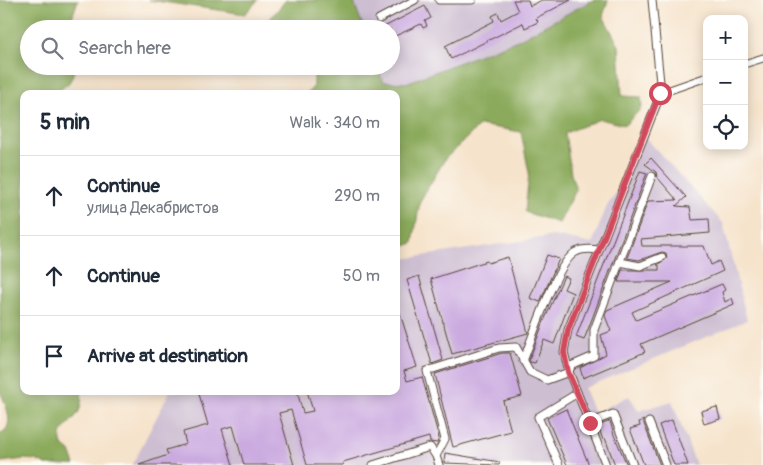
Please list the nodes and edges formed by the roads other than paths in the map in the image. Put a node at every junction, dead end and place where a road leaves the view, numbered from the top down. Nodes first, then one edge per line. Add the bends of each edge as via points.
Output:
1 (415, 0) edge
2 (439, 0) edge
3 (472, 0) edge
4 (652, 0) edge
5 (379, 19) dead end
6 (763, 58) edge
7 (748, 63) edge
8 (703, 78) edge
9 (660, 93) junction
10 (652, 176) dead end
11 (599, 250) junction
12 (662, 257) dead end
13 (620, 262) junction
14 (523, 361) junction
15 (568, 372) junction
16 (576, 394) junction
17 (650, 422) dead end
18 (590, 423) junction
19 (436, 456) junction
20 (373, 465) edge
21 (439, 465) edge
22 (559, 465) edge
23 (606, 465) edge
24 (633, 465) edge
25 (666, 465) edge

1 - 5 street
2 - 3 street
4 - 9 street
6 - 7 street
8 - 9 street
9 - 11 street
10 - 13 street
11 - 14 street via 576,252 562,267
11 - 15 street via 568,330 564,352
12 - 13 street via 640,266
13 - 15 street via 594,330 594,356 571,366
14 - 15 street via 530,372 547,380
14 - 19 street via 516,347 499,348 427,371 445,439
15 - 16 street
16 - 18 street
16 - 22 street via 538,416
17 - 25 street
18 - 23 street
18 - 24 street via 613,414
19 - 20 street via 430,447
19 - 21 street

